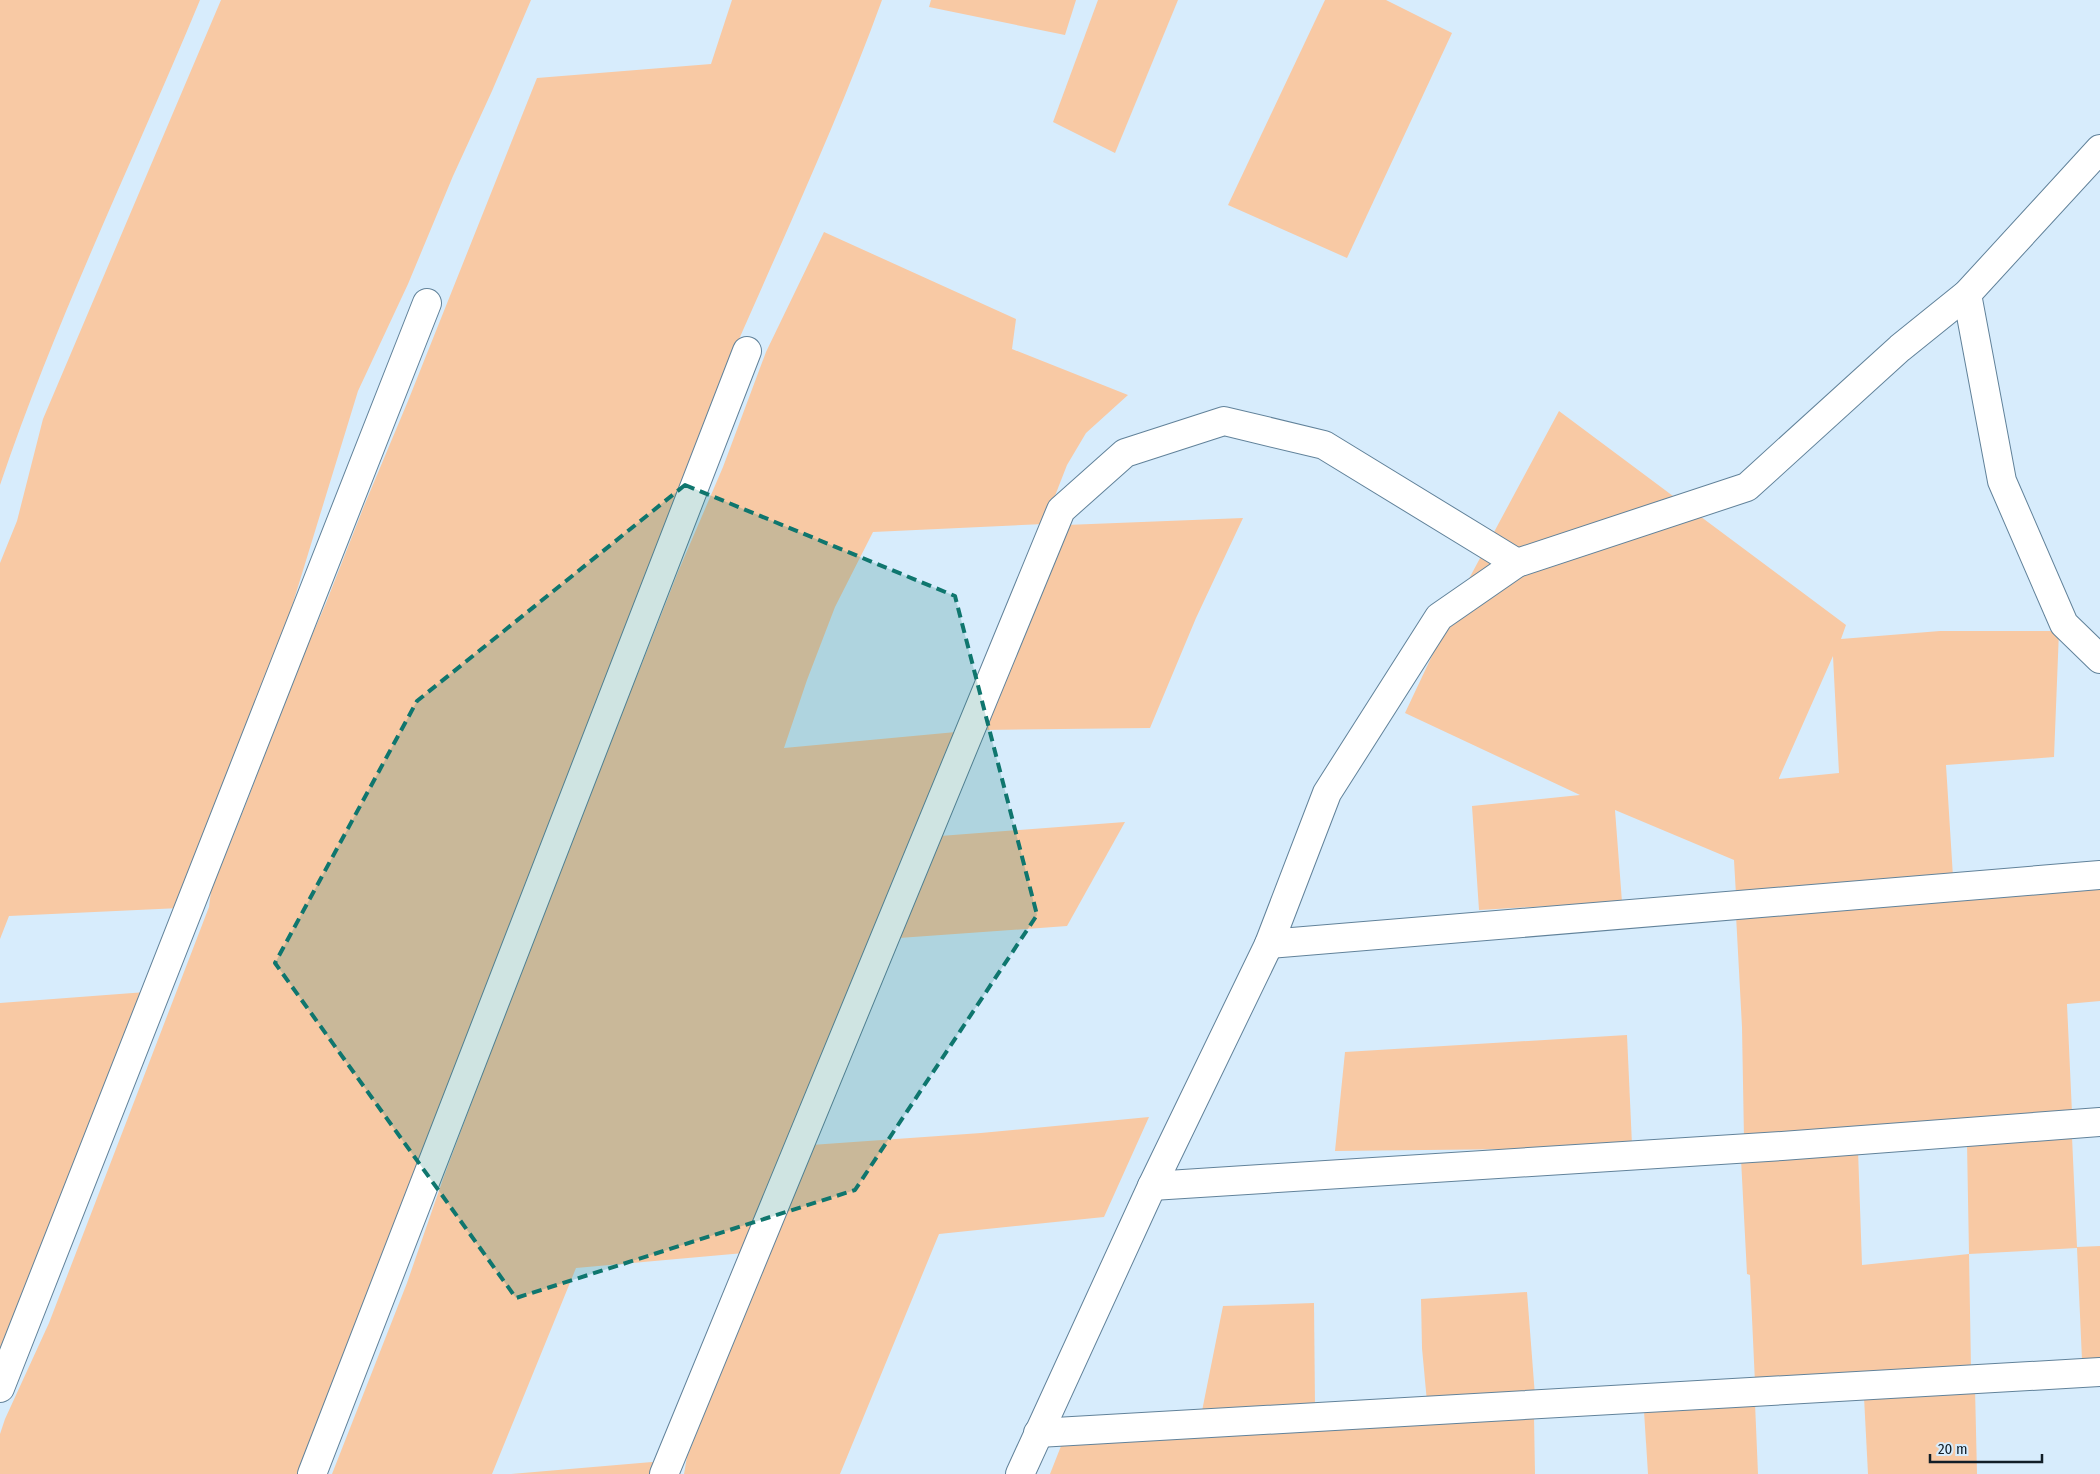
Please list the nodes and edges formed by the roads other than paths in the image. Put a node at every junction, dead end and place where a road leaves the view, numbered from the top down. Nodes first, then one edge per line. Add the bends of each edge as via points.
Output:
1 (2100, 150) edge
2 (1967, 294) junction
3 (428, 303) dead end
4 (747, 352) dead end
5 (1517, 563) junction
6 (2100, 659) edge
7 (2100, 875) edge
8 (1269, 944) junction
9 (2100, 1122) edge
10 (1152, 1186) junction
11 (2100, 1372) edge
12 (0, 1388) edge
13 (1038, 1433) junction
14 (312, 1474) edge
15 (664, 1474) edge
16 (1020, 1474) edge

1 - 2 street
2 - 5 street via 1900,348 1747,487
2 - 6 street via 2002,481 2064,624
3 - 12 street
4 - 14 street
5 - 8 street via 1439,617 1327,793
5 - 15 street via 1324,445 1224,421 1125,453 1061,510
7 - 8 street
8 - 10 street
9 - 10 street via 1782,1146
10 - 13 street
11 - 13 street
13 - 16 street

